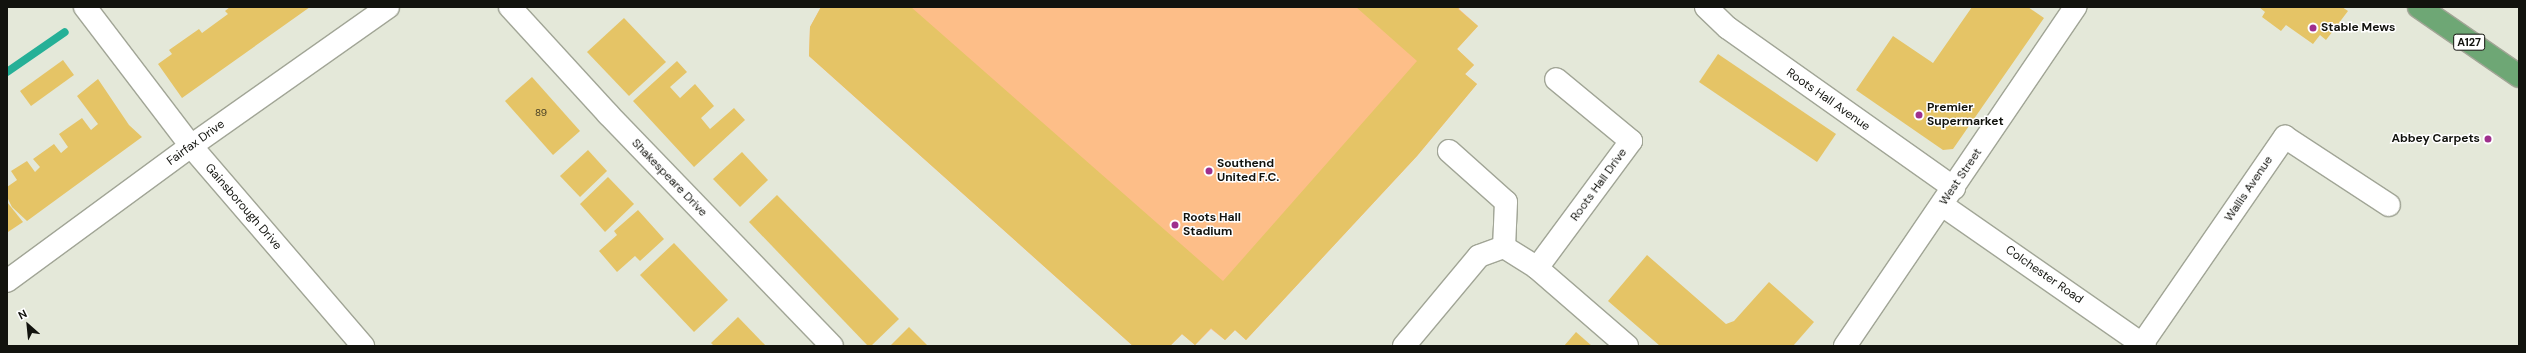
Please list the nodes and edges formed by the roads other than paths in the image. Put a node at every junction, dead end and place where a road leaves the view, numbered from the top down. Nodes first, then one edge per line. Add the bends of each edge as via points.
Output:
1 (85, 7) edge
2 (388, 7) edge
3 (510, 7) edge
4 (1706, 7) edge
5 (2075, 7) edge
6 (2419, 7) edge
7 (2519, 76) edge
8 (1556, 79) dead end
9 (191, 146) junction
10 (1449, 151) dead end
11 (1948, 196) junction
12 (2389, 205) dead end
13 (1504, 247) junction
14 (1537, 268) junction
15 (7, 281) edge
16 (2144, 345) edge
17 (363, 346) edge
18 (832, 346) edge
19 (1404, 346) edge
20 (1627, 346) edge
21 (1845, 346) edge

1 - 9 street, Gainsborough Drive
2 - 9 street, Fairfax Drive
3 - 18 street, Shakespeare Drive via 613,120
4 - 11 street, Roots Hall Avenue via 1728,28
5 - 11 street, West Street
6 - 7 highway, A127
8 - 14 street, Roots Hall Drive via 1631,141
9 - 15 street, Fairfax Drive
9 - 17 street, Gainsborough Drive
10 - 13 street via 1506,202
11 - 16 street, Colchester Road
11 - 21 street, West Street
12 - 16 street, Wallis Avenue via 2285,137
13 - 14 street
13 - 19 street via 1479,256
14 - 20 street

